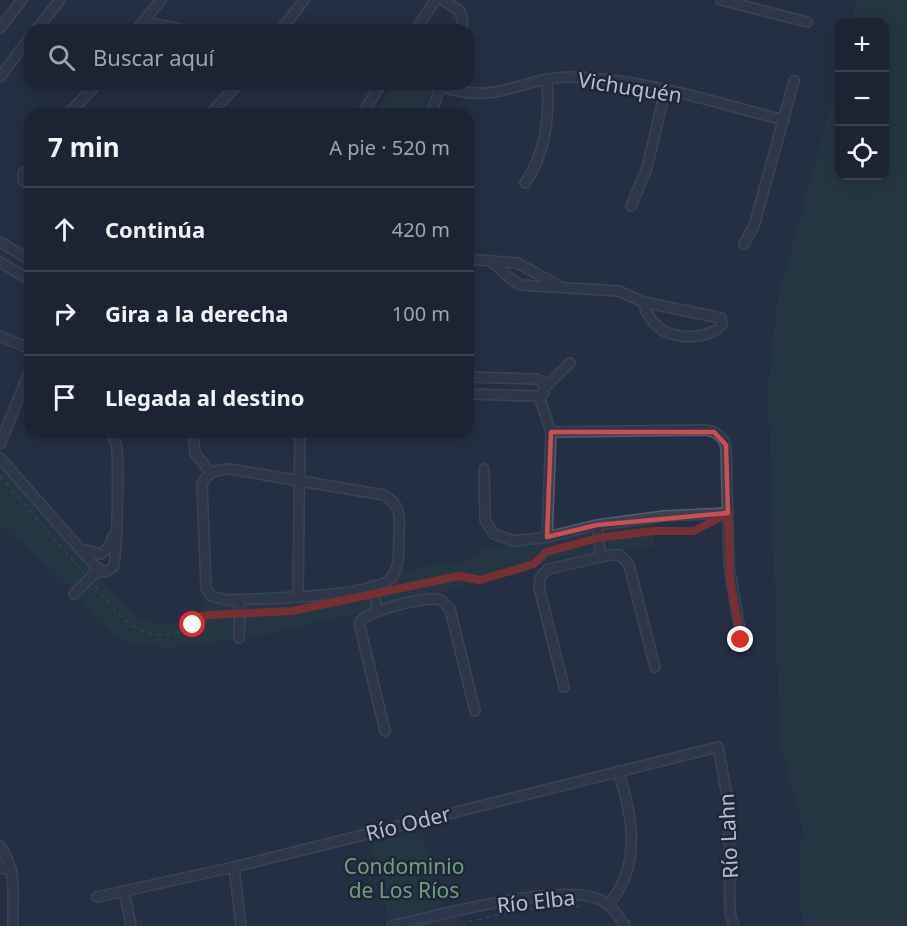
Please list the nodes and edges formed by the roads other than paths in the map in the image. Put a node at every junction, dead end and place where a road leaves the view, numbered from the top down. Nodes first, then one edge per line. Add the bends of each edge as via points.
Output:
1 (22, 0) edge
2 (60, 0) edge
3 (161, 0) edge
4 (304, 0) edge
5 (435, 0) edge
6 (443, 0) edge
7 (721, 0) edge
8 (143, 21) junction
9 (807, 22) dead end
10 (41, 24) edge
11 (141, 24) edge
12 (157, 24) edge
13 (286, 24) edge
14 (420, 24) edge
15 (463, 24) edge
16 (0, 28) edge
17 (24, 45) edge
18 (0, 77) edge
19 (547, 80) junction
20 (794, 81) dead end
21 (91, 90) edge
22 (232, 90) edge
23 (377, 90) edge
24 (438, 90) edge
25 (456, 90) edge
26 (665, 91) junction
27 (72, 108) edge
28 (216, 108) edge
29 (366, 108) edge
30 (433, 108) edge
31 (784, 120) junction
32 (525, 183) dead end
33 (631, 206) dead end
34 (0, 242) edge
35 (744, 244) dead end
36 (24, 256) edge
37 (474, 260) edge
38 (490, 261) junction
39 (0, 262) edge
40 (24, 276) edge
41 (559, 286) junction
42 (643, 302) junction
43 (0, 336) edge
44 (24, 346) edge
45 (570, 363) dead end
46 (474, 377) edge
47 (523, 378) junction
48 (545, 387) junction
49 (474, 394) edge
50 (524, 396) junction
51 (538, 396) junction
52 (24, 400) edge
53 (551, 432) junction
54 (113, 438) edge
55 (194, 438) edge
56 (300, 438) edge
57 (0, 444) edge
58 (0, 458) edge
59 (484, 469) dead end
60 (211, 473) junction
61 (300, 479) junction
62 (728, 513) junction
63 (597, 525) junction
64 (115, 531) junction
65 (547, 537) junction
66 (79, 549) junction
67 (101, 554) junction
68 (601, 557) junction
69 (114, 560) junction
70 (97, 569) junction
71 (373, 591) junction
72 (74, 594) dead end
73 (298, 597) junction
74 (240, 600) junction
75 (378, 612) junction
76 (239, 638) dead end
77 (740, 645) dead end
78 (655, 667) dead end
79 (564, 687) dead end
80 (475, 711) dead end
81 (385, 731) dead end
82 (718, 747) joint
83 (618, 771) junction
84 (0, 846) edge
85 (234, 867) junction
86 (0, 868) edge
87 (12, 870) junction
88 (124, 891) junction
89 (97, 897) dead end
90 (608, 904) junction
91 (13, 926) edge
92 (131, 926) edge
93 (241, 926) edge
94 (392, 926) edge
95 (625, 926) edge
96 (734, 926) edge

1 - 16 street
2 - 10 street
3 - 8 street
4 - 13 street
5 - 14 street
6 - 15 street via 460,11
7 - 9 street
8 - 11 street
8 - 12 street
17 - 18 street
19 - 25 street, Vichuquén via 487,94
19 - 26 street, Vichuquén via 593,78
19 - 32 street via 549,102 544,139
20 - 31 street
21 - 27 street
22 - 28 street
23 - 29 street
24 - 30 street
26 - 31 street, Vichuquén
26 - 33 street via 647,168
31 - 35 street via 754,226
34 - 36 street
37 - 38 street
38 - 41 street via 517,263
38 - 41 street via 521,285
39 - 40 street
41 - 42 street via 620,291
42 - 42 street via 646,313 663,331 684,336 711,333 722,324 721,318 710,314
43 - 44 street
45 - 48 street
46 - 47 street
47 - 48 street via 537,379
47 - 50 street via 528,388
48 - 51 street
49 - 50 street
50 - 51 street
51 - 53 street
52 - 57 street
53 - 62 street via 714,432 726,445
53 - 65 street
54 - 64 street via 118,463
55 - 60 street via 195,453
56 - 61 street
58 - 66 street
59 - 65 street via 485,520 494,534 514,541
60 - 61 street via 230,470
60 - 74 street via 202,484 206,588 219,599
61 - 71 street via 384,495 398,507 397,567 392,578
61 - 73 street
62 - 63 street
62 - 77 street via 730,579
63 - 65 street
63 - 68 street
64 - 67 street via 109,547
64 - 69 street
66 - 67 street
66 - 70 street
67 - 69 street via 109,554
67 - 70 street via 96,559
68 - 78 street via 616,555 628,562
68 - 79 street via 548,570 539,581
69 - 70 street via 111,569
70 - 72 street
71 - 73 street
71 - 75 street
73 - 74 street
74 - 76 street
75 - 80 street via 433,598 448,605
75 - 81 street via 363,617 358,627
82 - 83 street, Río Oder
82 - 96 street, Río Lahn via 729,806 730,913
83 - 85 street, Río Oder
83 - 90 street via 628,803 632,846 625,881
84 - 87 street
85 - 88 street, Río Oder
85 - 93 street
86 - 87 street
87 - 91 street
88 - 89 street, Río Oder
88 - 92 street
90 - 94 street, Río Elba via 579,894 513,900
90 - 95 street

